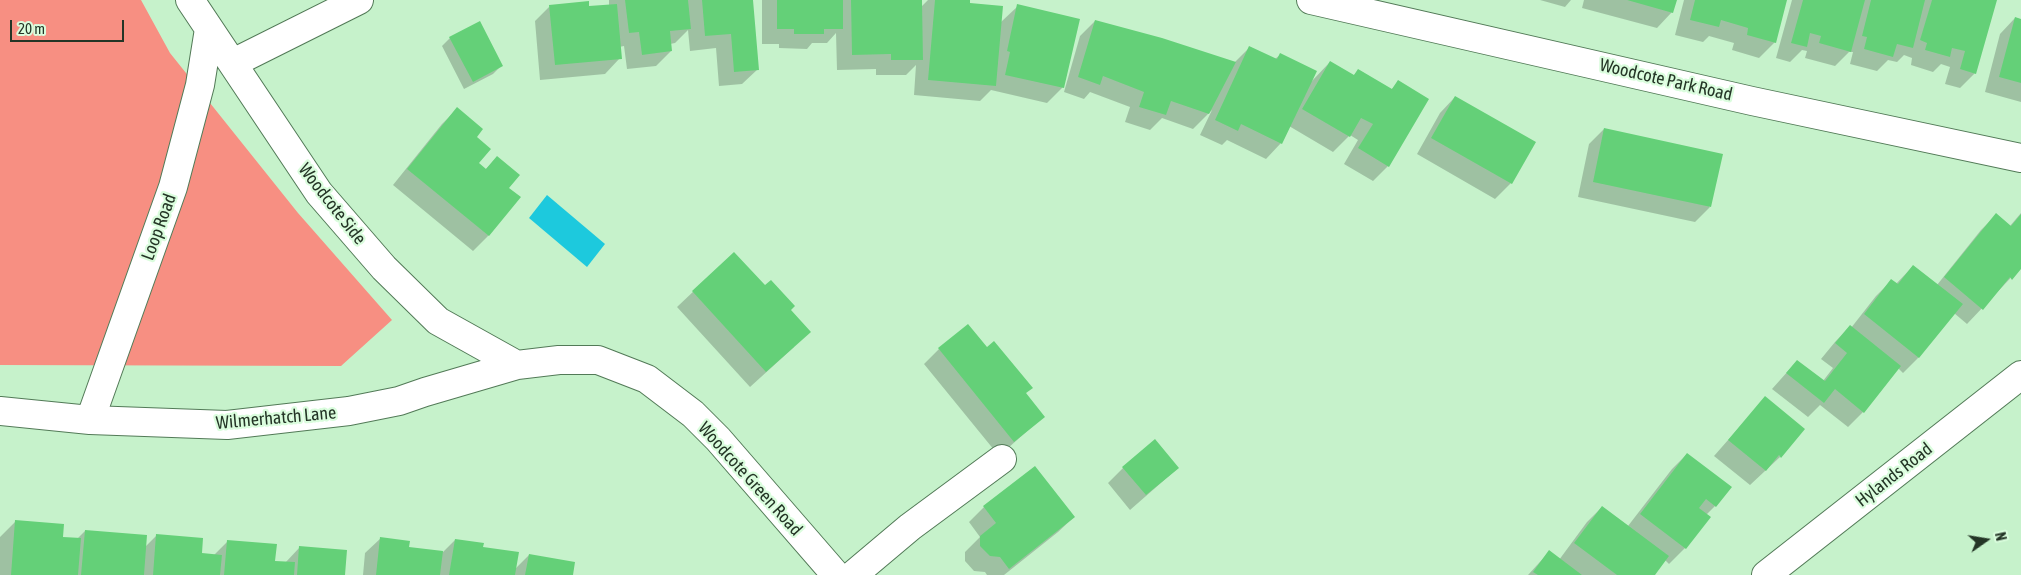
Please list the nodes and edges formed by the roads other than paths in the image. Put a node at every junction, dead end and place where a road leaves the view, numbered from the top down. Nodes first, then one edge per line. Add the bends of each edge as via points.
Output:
1 (190, 0) edge
2 (359, 0) edge
3 (1311, 0) edge
4 (209, 28) junction
5 (233, 63) junction
6 (2021, 158) edge
7 (516, 365) junction
8 (2021, 375) edge
9 (0, 411) edge
10 (90, 420) junction
11 (1002, 459) dead end
12 (836, 575) edge
13 (852, 575) edge
14 (1766, 575) edge

1 - 4 street, Woodcote Side
2 - 5 street
3 - 6 street, Woodcote Park Road
4 - 5 street, Woodcote Side
4 - 10 street, Loop Road via 200,85 173,187
5 - 7 street, Woodcote Side via 319,193 384,268 438,321
7 - 10 street, Wilmerhatch Lane via 399,401 349,411 227,425
7 - 12 street, Woodcote Green Road via 598,360 648,379 693,414 718,439
8 - 14 street, Hylands Road
9 - 10 street, Wilmerhatch Lane
11 - 13 street

